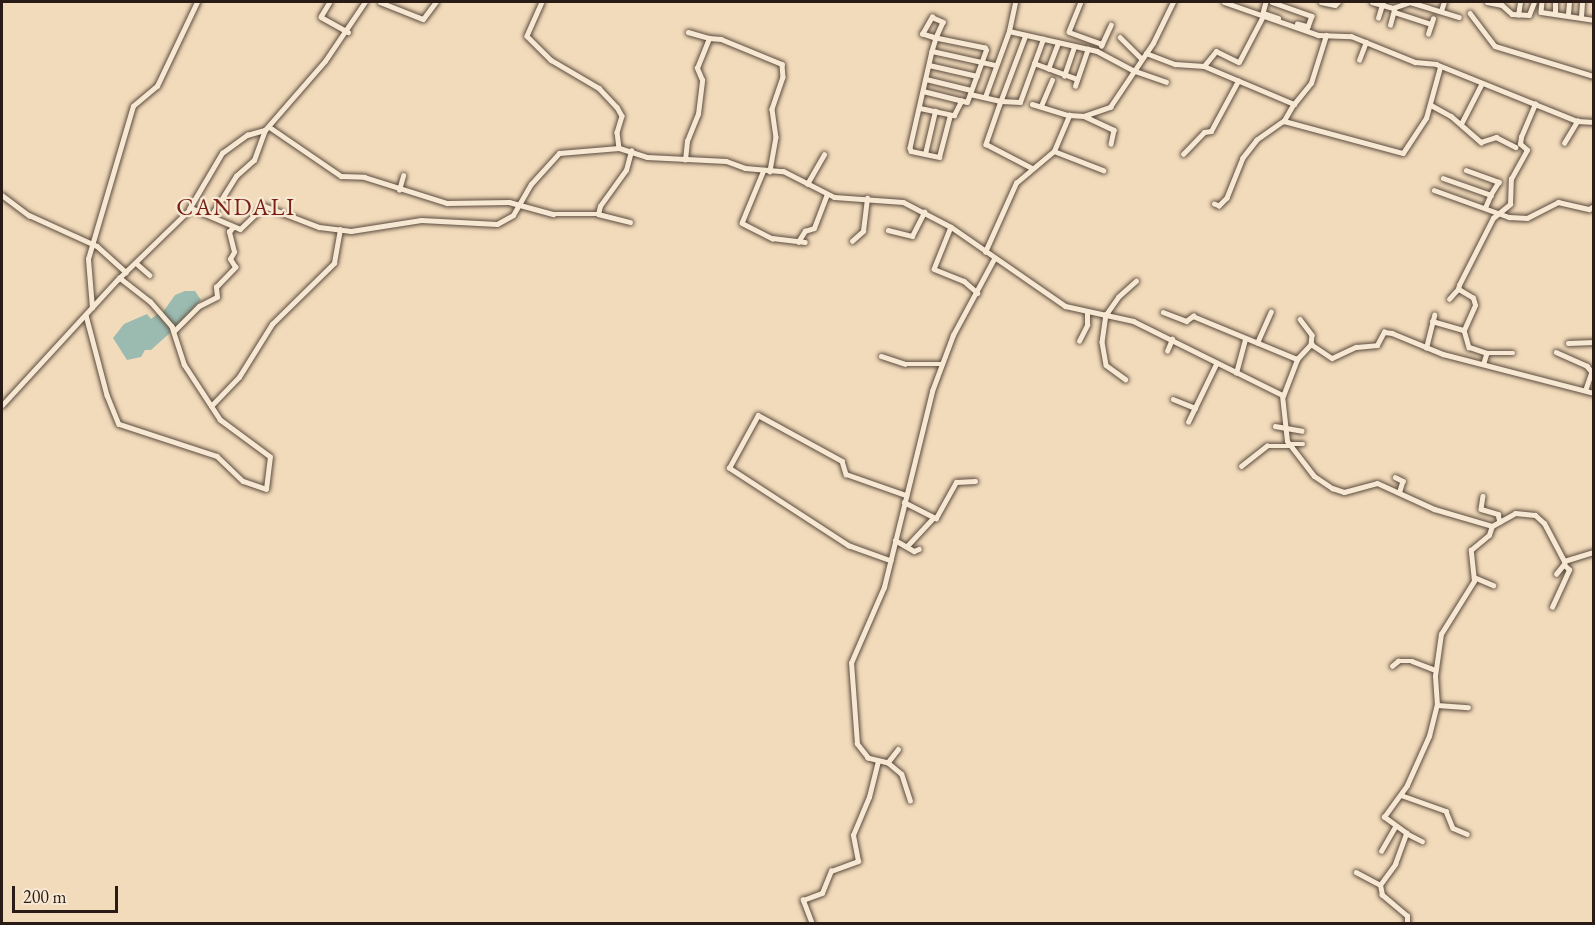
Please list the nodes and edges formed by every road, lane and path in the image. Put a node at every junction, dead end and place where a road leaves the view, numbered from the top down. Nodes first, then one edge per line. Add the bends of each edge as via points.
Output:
1 (197, 2) edge
2 (330, 2) edge
3 (365, 2) edge
4 (380, 2) edge
5 (436, 2) edge
6 (542, 2) edge
7 (1015, 2) edge
8 (1081, 2) edge
9 (1173, 2) edge
10 (1224, 2) edge
11 (1266, 2) edge
12 (1272, 2) edge
13 (1321, 2) edge
14 (1338, 2) edge
15 (1372, 2) edge
16 (1444, 2) edge
17 (1488, 2) edge
18 (1520, 2) edge
19 (1534, 2) edge
20 (1542, 2) edge
21 (1555, 2) edge
22 (1569, 2) edge
23 (1582, 2) edge
24 (1280, 3) edge
25 (1382, 3) edge
26 (1502, 3) edge
27 (1394, 10) junction
28 (1441, 11) junction
29 (1470, 13) dead end
30 (1555, 13) junction
31 (1568, 14) junction
32 (1518, 15) junction
33 (1263, 16) junction
34 (1459, 17) dead end
35 (1581, 17) junction
36 (1378, 18) dead end
37 (1418, 19) junction
38 (1593, 20) edge
39 (1111, 25) dead end
40 (1390, 25) dead end
41 (1415, 28) dead end
42 (1009, 31) junction
43 (348, 32) junction
44 (688, 33) dead end
45 (1428, 34) dead end
46 (1026, 35) junction
47 (1326, 35) junction
48 (1120, 37) dead end
49 (709, 38) junction
50 (936, 38) junction
51 (1042, 39) junction
52 (1366, 42) junction
53 (1058, 43) junction
54 (1102, 44) junction
55 (1074, 47) junction
56 (1088, 49) junction
57 (932, 51) junction
58 (1100, 52) junction
59 (1146, 53) junction
60 (1141, 58) junction
61 (1359, 60) dead end
62 (982, 62) junction
63 (1034, 63) junction
64 (928, 65) junction
65 (995, 65) junction
66 (1204, 66) junction
67 (1440, 67) junction
68 (1048, 69) junction
69 (1132, 70) junction
70 (977, 76) junction
71 (1064, 76) junction
72 (1593, 76) edge
73 (926, 79) junction
74 (1077, 79) junction
75 (1052, 80) dead end
76 (1238, 81) junction
77 (1166, 82) dead end
78 (1481, 85) junction
79 (1075, 86) dead end
80 (923, 91) junction
81 (970, 92) junction
82 (985, 97) junction
83 (961, 101) junction
84 (1001, 101) junction
85 (1032, 104) dead end
86 (1294, 104) junction
87 (1535, 104) junction
88 (1431, 105) junction
89 (1041, 106) junction
90 (920, 108) junction
91 (935, 111) junction
92 (950, 115) junction
93 (1069, 115) junction
94 (1084, 116) junction
95 (1284, 121) junction
96 (1577, 122) junction
97 (1593, 122) edge
98 (1461, 124) junction
99 (271, 128) junction
100 (265, 130) junction
101 (1564, 142) dead end
102 (1111, 144) dead end
103 (1516, 147) dead end
104 (619, 148) junction
105 (631, 151) junction
106 (1054, 151) junction
107 (824, 154) dead end
108 (925, 154) junction
109 (1183, 154) dead end
110 (685, 160) junction
111 (1032, 168) junction
112 (767, 170) junction
113 (1102, 170) dead end
114 (1466, 170) dead end
115 (403, 176) dead end
116 (1443, 178) dead end
117 (807, 184) junction
118 (399, 190) junction
119 (1434, 190) dead end
120 (827, 194) junction
121 (2, 195) edge
122 (1491, 195) junction
123 (867, 198) junction
124 (521, 203) junction
125 (1214, 204) dead end
126 (1593, 206) edge
127 (1486, 207) junction
128 (189, 209) junction
129 (921, 210) junction
130 (598, 214) junction
131 (1498, 214) junction
132 (211, 216) junction
133 (630, 222) dead end
134 (233, 227) junction
135 (951, 227) junction
136 (340, 230) junction
137 (888, 230) dead end
138 (852, 241) dead end
139 (798, 242) junction
140 (805, 242) dead end
141 (93, 244) junction
142 (985, 252) junction
143 (994, 259) junction
144 (136, 263) junction
145 (126, 272) junction
146 (150, 275) dead end
147 (119, 278) junction
148 (1136, 281) dead end
149 (1458, 289) junction
150 (978, 293) junction
151 (1449, 298) dead end
152 (92, 308) junction
153 (1163, 312) dead end
154 (1271, 312) dead end
155 (1087, 313) junction
156 (1107, 314) junction
157 (1434, 315) dead end
158 (1300, 319) dead end
159 (1432, 321) junction
160 (83, 323) junction
161 (1464, 330) junction
162 (174, 331) junction
163 (1172, 339) junction
164 (1245, 339) junction
165 (1079, 341) dead end
166 (1593, 342) edge
167 (1257, 343) junction
168 (1568, 343) dead end
169 (1311, 344) junction
170 (1426, 348) junction
171 (1167, 351) dead end
172 (1556, 352) dead end
173 (1487, 353) junction
174 (1513, 353) dead end
175 (881, 356) dead end
176 (1297, 359) junction
177 (1484, 363) junction
178 (941, 364) junction
179 (1216, 364) junction
180 (1236, 373) junction
181 (1125, 378) dead end
182 (1586, 389) junction
183 (1593, 393) edge
184 (1283, 396) junction
185 (1173, 399) dead end
186 (2, 405) edge
187 (211, 406) junction
188 (1195, 408) junction
189 (1188, 422) dead end
190 (1275, 426) dead end
191 (1285, 429) junction
192 (1302, 431) dead end
193 (1303, 444) dead end
194 (1290, 445) junction
195 (1242, 465) dead end
196 (1395, 477) dead end
197 (975, 481) dead end
198 (1400, 491) junction
199 (906, 495) junction
200 (1483, 496) dead end
201 (904, 502) junction
202 (933, 518) junction
203 (1500, 522) junction
204 (1492, 526) junction
205 (895, 540) junction
206 (907, 546) junction
207 (919, 549) dead end
208 (1593, 552) edge
209 (891, 561) junction
210 (1564, 563) junction
211 (1556, 574) dead end
212 (1474, 577) junction
213 (1494, 585) dead end
214 (1552, 607) dead end
215 (1392, 666) dead end
216 (1436, 670) junction
217 (1437, 705) junction
218 (1468, 707) dead end
219 (898, 749) dead end
220 (878, 761) junction
221 (888, 762) junction
222 (1401, 795) junction
223 (910, 801) dead end
224 (1395, 827) junction
225 (1406, 833) junction
226 (1467, 834) dead end
227 (1422, 842) dead end
228 (1381, 850) dead end
229 (1356, 872) dead end
230 (1380, 885) junction
231 (812, 924) edge
232 (1407, 924) edge

1 - 141 street via 157,86 133,105
2 - 43 street via 321,17
3 - 43 street
4 - 5 street via 423,19
6 - 104 street via 527,36 551,60 599,88 617,107 622,117 617,132
7 - 42 street
8 - 54 street via 1069,32
9 - 59 street
10 - 33 street
11 - 24 street via 1263,13 1308,27 1311,14
12 - 24 street
13 - 14 street
15 - 25 street
16 - 28 street
17 - 26 street
18 - 32 street
19 - 32 street via 1531,14
20 - 30 street via 1541,12
21 - 30 street
22 - 31 street
23 - 35 street
25 - 27 street
25 - 36 street
26 - 32 street
27 - 28 street via 1410,2
27 - 37 street
27 - 40 street
28 - 34 street
29 - 72 street via 1496,46
30 - 31 street
31 - 35 street
33 - 47 street
33 - 66 street via 1239,62 1216,51
35 - 38 street
37 - 41 street
37 - 45 street via 1432,21
39 - 54 street
42 - 46 street
42 - 65 street
43 - 99 street via 295,99 279,112
44 - 49 street
46 - 51 street
46 - 84 street
47 - 52 street via 1351,36
47 - 86 street via 1311,83
48 - 60 street
49 - 110 street via 697,68 702,78 698,114 687,141
49 - 112 street via 782,63 783,77 772,110 776,137
50 - 50 street via 943,21 930,18 921,33
50 - 57 street
50 - 62 street via 985,48
51 - 53 street
51 - 63 street
52 - 61 street
52 - 67 street via 1415,62
53 - 55 street
53 - 68 street
54 - 58 street
55 - 56 street
55 - 71 street
56 - 58 street
56 - 74 street
57 - 62 street
57 - 64 street
58 - 69 street
59 - 60 street
59 - 66 street via 1175,64
60 - 69 street
62 - 65 street
62 - 70 street
63 - 68 street
63 - 84 street via 1018,104
64 - 70 street
64 - 73 street
65 - 82 street
66 - 76 street
67 - 78 street
67 - 88 street
68 - 71 street
69 - 77 street
69 - 94 street via 1109,109
70 - 81 street
71 - 74 street
73 - 80 street
73 - 81 street
74 - 79 street
75 - 89 street
76 - 86 street
76 - 109 street via 1211,131 1204,132
78 - 87 street
78 - 98 street
80 - 83 street
80 - 90 street
81 - 82 street
81 - 83 street via 967,102
82 - 84 street
83 - 92 street via 955,115
84 - 111 street via 986,143
85 - 89 street
86 - 95 street
87 - 96 street
87 - 131 street via 1521,137 1520,144 1527,150 1511,179 1510,204
88 - 95 street via 1403,153
88 - 98 street
89 - 93 street
90 - 91 street
90 - 108 street via 910,148
91 - 92 street
91 - 108 street
92 - 108 street via 939,157
93 - 94 street
93 - 106 street
94 - 102 street via 1115,130
95 - 125 street via 1254,143 1243,158 1227,198 1219,206
96 - 97 street
96 - 101 street
98 - 103 street via 1481,142 1496,137
99 - 100 street
99 - 118 street via 336,175 364,177
100 - 128 street via 248,135 222,153
100 - 132 street via 253,162 236,177
104 - 105 street
104 - 124 street via 559,153 531,184
105 - 110 street via 647,157
105 - 130 street via 626,170
106 - 111 street
106 - 113 street
107 - 117 street
110 - 112 street via 731,162
111 - 142 street via 1013,188
112 - 117 street via 786,171
112 - 139 street via 742,223 772,238
114 - 122 street via 1499,182
115 - 118 street
116 - 122 street
117 - 120 street
118 - 124 street via 447,203
119 - 127 street
120 - 123 street
120 - 139 street via 814,228 805,231
121 - 141 street via 29,215
122 - 127 street
123 - 129 street via 887,198
123 - 138 street via 863,231
124 - 130 street via 553,214
124 - 136 street via 511,217 497,224 421,220
126 - 131 street via 1557,202 1527,218
127 - 131 street
128 - 132 street
128 - 144 street
129 - 135 street
129 - 137 street via 912,236
130 - 133 street
131 - 149 street via 1482,236
132 - 134 street
134 - 136 street via 244,228 264,207 309,224
134 - 162 street via 229,232 234,252 230,259 235,267 216,287 218,297 199,306
135 - 142 street
135 - 150 street via 934,269 964,281
136 - 187 street via 334,263 272,324 239,377
139 - 140 street
141 - 145 street
141 - 152 street via 87,270
142 - 143 street
143 - 150 street
143 - 155 street via 1062,304
144 - 145 street
144 - 146 street
145 - 147 street
147 - 152 street
147 - 162 street via 150,302
148 - 156 street
149 - 151 street
149 - 161 street via 1473,298 1475,306
150 - 178 street
152 - 160 street
153 - 164 street via 1186,321 1193,316
154 - 167 street
155 - 156 street
155 - 165 street via 1088,325
156 - 163 street
156 - 181 street via 1102,342 1106,364
157 - 159 street
158 - 169 street via 1312,335
159 - 161 street
159 - 170 street
160 - 186 street
160 - 187 street via 119,424 217,456 243,481 266,489 270,457 229,429
161 - 173 street via 1469,347
162 - 187 street via 184,365
163 - 171 street
163 - 179 street
164 - 167 street
164 - 180 street
166 - 168 street
167 - 176 street
169 - 170 street via 1332,357 1356,347 1377,345 1386,332
169 - 176 street
170 - 177 street
172 - 182 street via 1592,372
173 - 174 street
173 - 177 street
175 - 178 street via 905,364
176 - 184 street
177 - 182 street
178 - 199 street
179 - 180 street
179 - 188 street
180 - 184 street
182 - 183 street
184 - 191 street
185 - 188 street
188 - 189 street
190 - 191 street
191 - 192 street
191 - 194 street
193 - 194 street
194 - 195 street via 1267,446
194 - 198 street via 1316,479 1335,490 1347,491 1372,482
196 - 198 street via 1403,481
197 - 202 street via 956,482 939,515
198 - 204 street via 1434,509
199 - 201 street
199 - 209 street via 846,474 842,461 758,415 729,468 849,546
200 - 203 street via 1481,509 1498,514
201 - 202 street
201 - 205 street
202 - 206 street
203 - 204 street
203 - 210 street via 1518,512 1540,518
204 - 212 street via 1489,535 1471,550
205 - 206 street
205 - 209 street
206 - 207 street
208 - 210 street
209 - 220 street via 850,669 857,709 853,727 856,744 865,756
210 - 211 street
210 - 214 street via 1569,570
212 - 213 street
212 - 216 street via 1470,591 1441,634
215 - 216 street via 1398,661 1412,661
216 - 217 street
217 - 218 street
217 - 222 street via 1428,739
219 - 221 street
220 - 221 street
220 - 231 street via 869,797 853,834 858,861 831,871 822,893 803,900
221 - 223 street via 905,778
222 - 224 street via 1384,817
222 - 226 street via 1446,812 1453,828
224 - 225 street
224 - 228 street
225 - 227 street
225 - 230 street via 1395,864
229 - 230 street
230 - 232 street via 1383,898 1407,916

